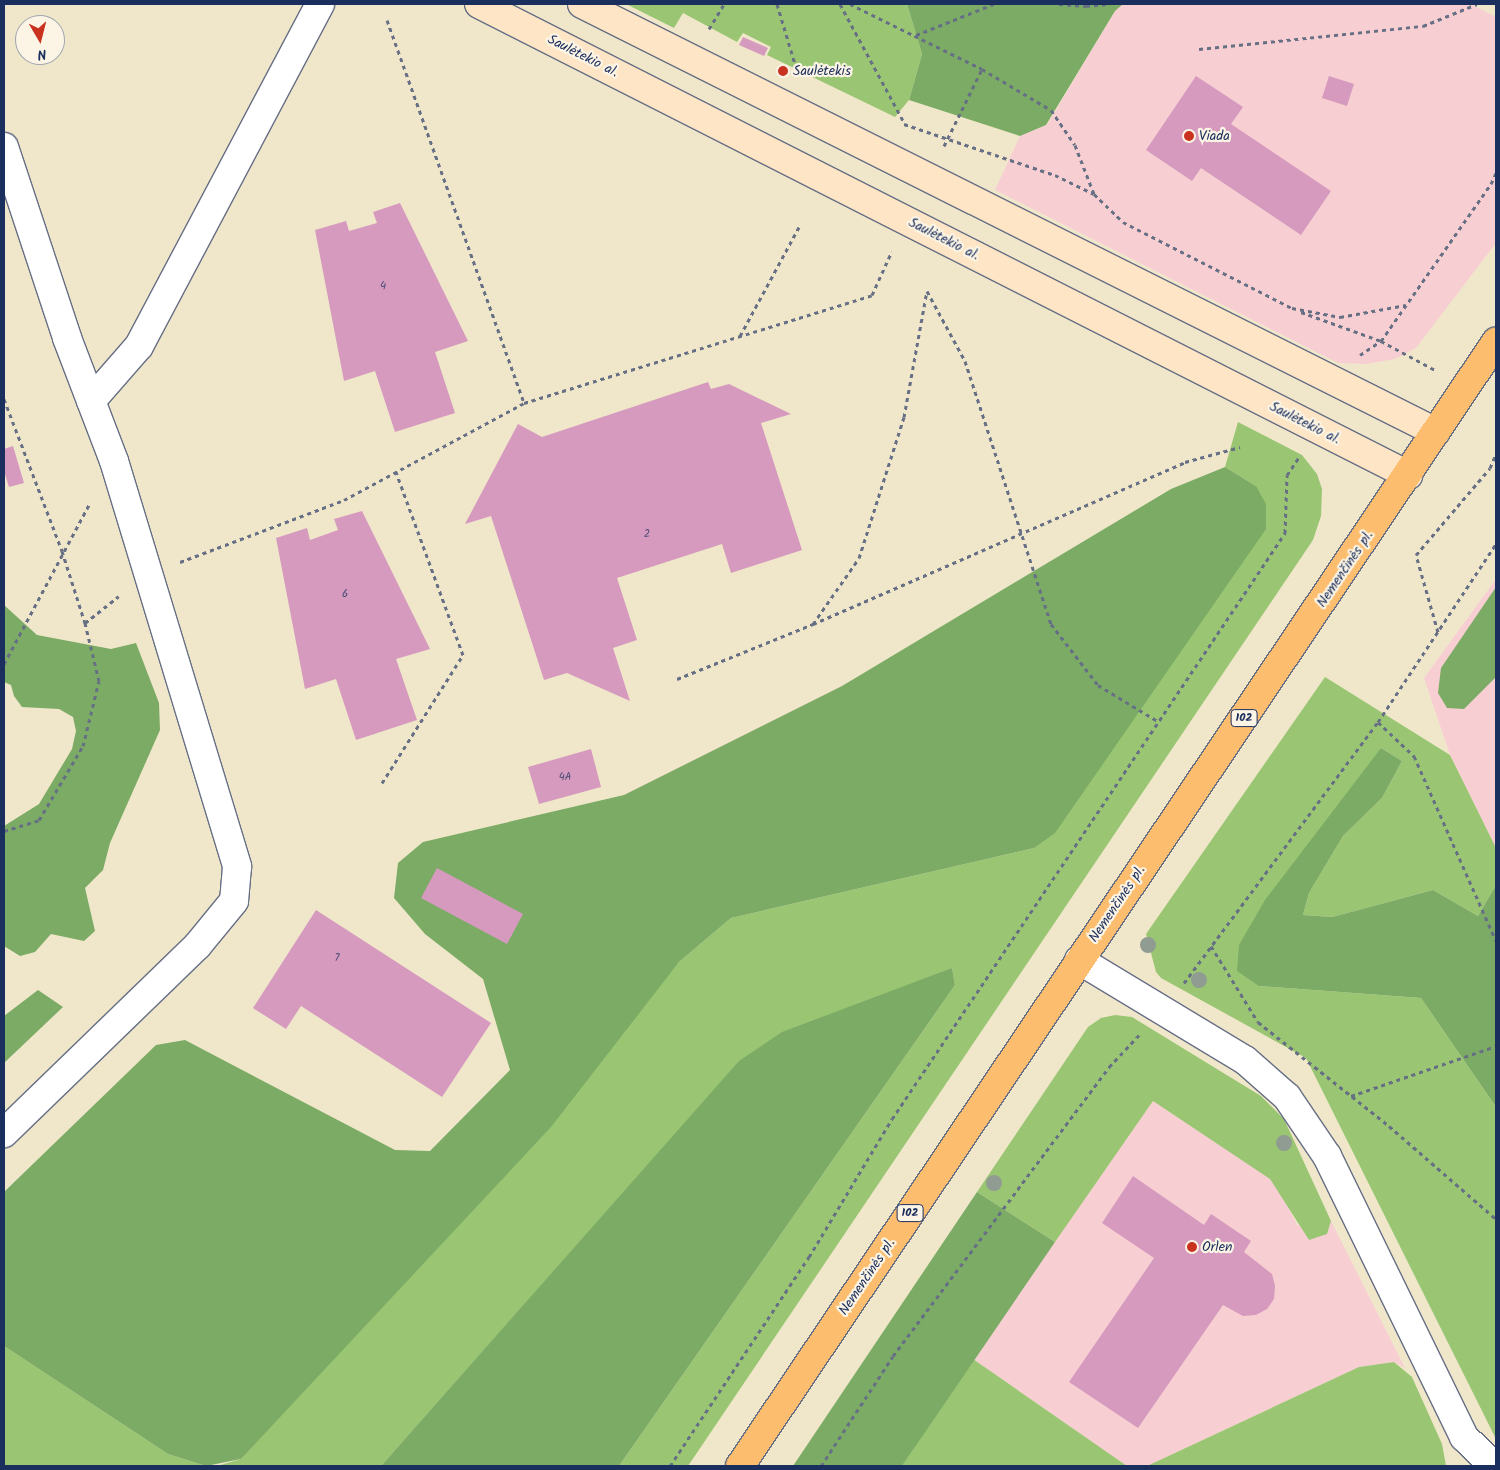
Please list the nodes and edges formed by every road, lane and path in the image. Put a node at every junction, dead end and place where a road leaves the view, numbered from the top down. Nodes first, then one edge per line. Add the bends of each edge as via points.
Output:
1 (320, 4) edge
2 (479, 4) edge
3 (582, 4) edge
4 (724, 4) edge
5 (777, 4) edge
6 (840, 4) edge
7 (850, 4) edge
8 (994, 4) edge
9 (1059, 4) edge
10 (1108, 4) edge
11 (1477, 4) edge
12 (387, 20) dead end
13 (916, 35) junction
14 (715, 36) dead end
15 (1199, 49) dead end
16 (790, 71) dead end
17 (798, 75) junction
18 (807, 79) dead end
19 (897, 121) dead end
20 (906, 125) junction
21 (4, 147) edge
22 (1496, 173) edge
23 (1094, 194) junction
24 (799, 228) dead end
25 (883, 269) dead end
26 (1406, 305) junction
27 (1292, 308) junction
28 (739, 336) junction
29 (1381, 341) junction
30 (1496, 342) edge
31 (1343, 385) junction
32 (1467, 386) junction
33 (4, 399) edge
34 (92, 401) junction
35 (524, 402) junction
36 (1317, 429) junction
37 (1436, 432) junction
38 (1240, 447) dead end
39 (1496, 454) edge
40 (114, 462) junction
41 (396, 472) junction
42 (1408, 475) junction
43 (1021, 533) junction
44 (62, 551) junction
45 (149, 573) junction
46 (85, 623) junction
47 (813, 624) junction
48 (1438, 632) dead end
49 (4, 664) edge
50 (677, 679) dead end
51 (1159, 722) junction
52 (1378, 722) dead end
53 (382, 783) dead end
54 (4, 831) edge
55 (1496, 941) edge
56 (1211, 946) dead end
57 (1079, 960) junction
58 (1496, 1046) edge
59 (1351, 1096) junction
60 (4, 1133) edge
61 (1496, 1219) edge
62 (1464, 1437) junction
63 (670, 1466) edge
64 (740, 1466) edge
65 (1463, 1466) edge
66 (1494, 1466) edge

1 - 34 street via 138,346
2 - 36 main road, Saulėtekio al.
3 - 31 main road
4 - 14 path via 707,32
5 - 17 path
6 - 20 path
7 - 13 path
8 - 13 path
9 - 10 path
11 - 15 path via 1423,26
12 - 35 path
13 - 23 path via 1051,110 1075,145
16 - 17 path
17 - 18 path
19 - 20 path
20 - 23 path via 1056,175
21 - 34 street via 67,338
22 - 26 path via 1492,184
23 - 27 path via 1123,222
24 - 28 path
25 - 28 path via 872,295
26 - 27 path via 1340,317
26 - 29 path
27 - 29 path
28 - 35 path
29 - 31 path via 1361,355
29 - 32 path
30 - 32 main road, Nemenčinės pl. / 102
31 - 37 main road
32 - 37 main road, Nemenčinės pl. / 102
33 - 44 path
34 - 40 street
35 - 41 path
36 - 42 main road, Saulėtekio al.
36 - 51 path via 1287,475 1285,533
37 - 42 main road, Nemenčinės pl. / 102
38 - 43 path via 1185,462
39 - 48 path via 1490,468 1416,555
40 - 44 path
40 - 45 street
41 - 45 path via 344,500
41 - 53 path via 463,655
42 - 57 main road, Nemenčinės pl. / 102
43 - 47 path
43 - 47 path via 965,361 927,291 904,417 859,558
43 - 51 path via 1051,624 1098,685
44 - 46 path
44 - 49 path
45 - 46 path
45 - 60 street via 229,834 237,867 234,901 197,946
46 - 54 path via 100,681 83,746 39,820
47 - 50 path
51 - 63 path via 892,1119 809,1257
52 - 55 path via 1414,756
56 - 59 path via 1258,1022
57 - 62 street via 1245,1060 1287,1097 1327,1156
57 - 64 main road, Nemenčinės pl. / 102
58 - 59 path
59 - 61 path
62 - 65 street
62 - 66 street

